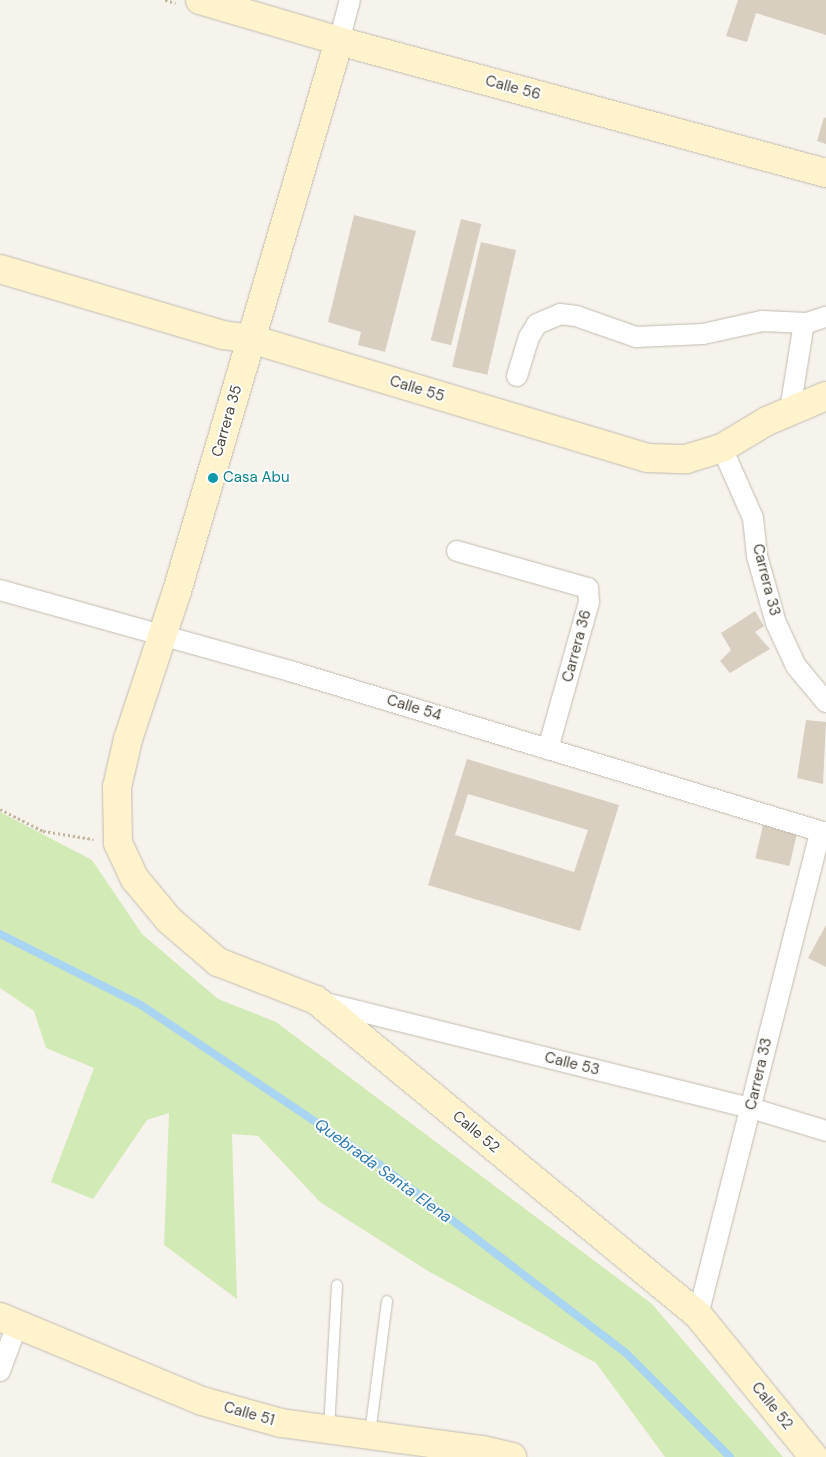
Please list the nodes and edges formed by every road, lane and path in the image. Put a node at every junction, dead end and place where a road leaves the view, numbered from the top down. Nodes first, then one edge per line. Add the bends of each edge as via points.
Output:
1 (200, 0) edge
2 (350, 0) edge
3 (339, 41) junction
4 (826, 172) edge
5 (0, 269) edge
6 (817, 320) edge
7 (251, 339) junction
8 (517, 376) dead end
9 (826, 396) edge
10 (790, 410) junction
11 (722, 448) junction
12 (457, 551) dead end
13 (0, 590) edge
14 (164, 635) junction
15 (826, 702) edge
16 (548, 748) junction
17 (0, 808) edge
18 (823, 833) edge
19 (118, 843) junction
20 (316, 1000) junction
21 (751, 1108) junction
22 (826, 1131) edge
23 (336, 1285) dead end
24 (387, 1301) dead end
25 (698, 1315) junction
26 (8, 1321) edge
27 (0, 1371) edge
28 (329, 1430) junction
29 (370, 1435) junction
30 (512, 1457) edge
31 (814, 1457) edge

1 - 3 street, Calle 56
2 - 3 street, Carrera 35
3 - 4 street, Calle 56
3 - 7 street, Carrera 35
5 - 7 street, Calle 55 via 223,335
6 - 8 street via 762,321 703,334 644,337 560,314 536,324
6 - 10 street via 802,330
7 - 11 street, Calle 55 via 648,458 686,459
7 - 14 street, Carrera 35
9 - 10 street, Calle 55
10 - 11 street, Calle 55
11 - 15 street, Carrera 33 via 753,518 758,556 776,623 796,666
12 - 16 street, Carrera 36 via 588,588 589,602
13 - 14 street, Calle 54
14 - 16 street, Calle 54
14 - 19 street, Carrera 35 via 128,739 117,787
16 - 18 street, Calle 54
17 - 19 path via 43,831
18 - 21 street, Carrera 33
19 - 20 street, Calle 52 via 135,879 169,920 218,962
20 - 21 street, Calle 53
20 - 25 street, Calle 52
21 - 22 street, Calle 53
21 - 25 street, Carrera 33
23 - 28 lane
24 - 29 lane
25 - 31 street, Calle 52
26 - 27 street
26 - 28 street, Calle 51 via 202,1401 282,1424
28 - 29 street, Calle 51
29 - 30 street, Calle 51

